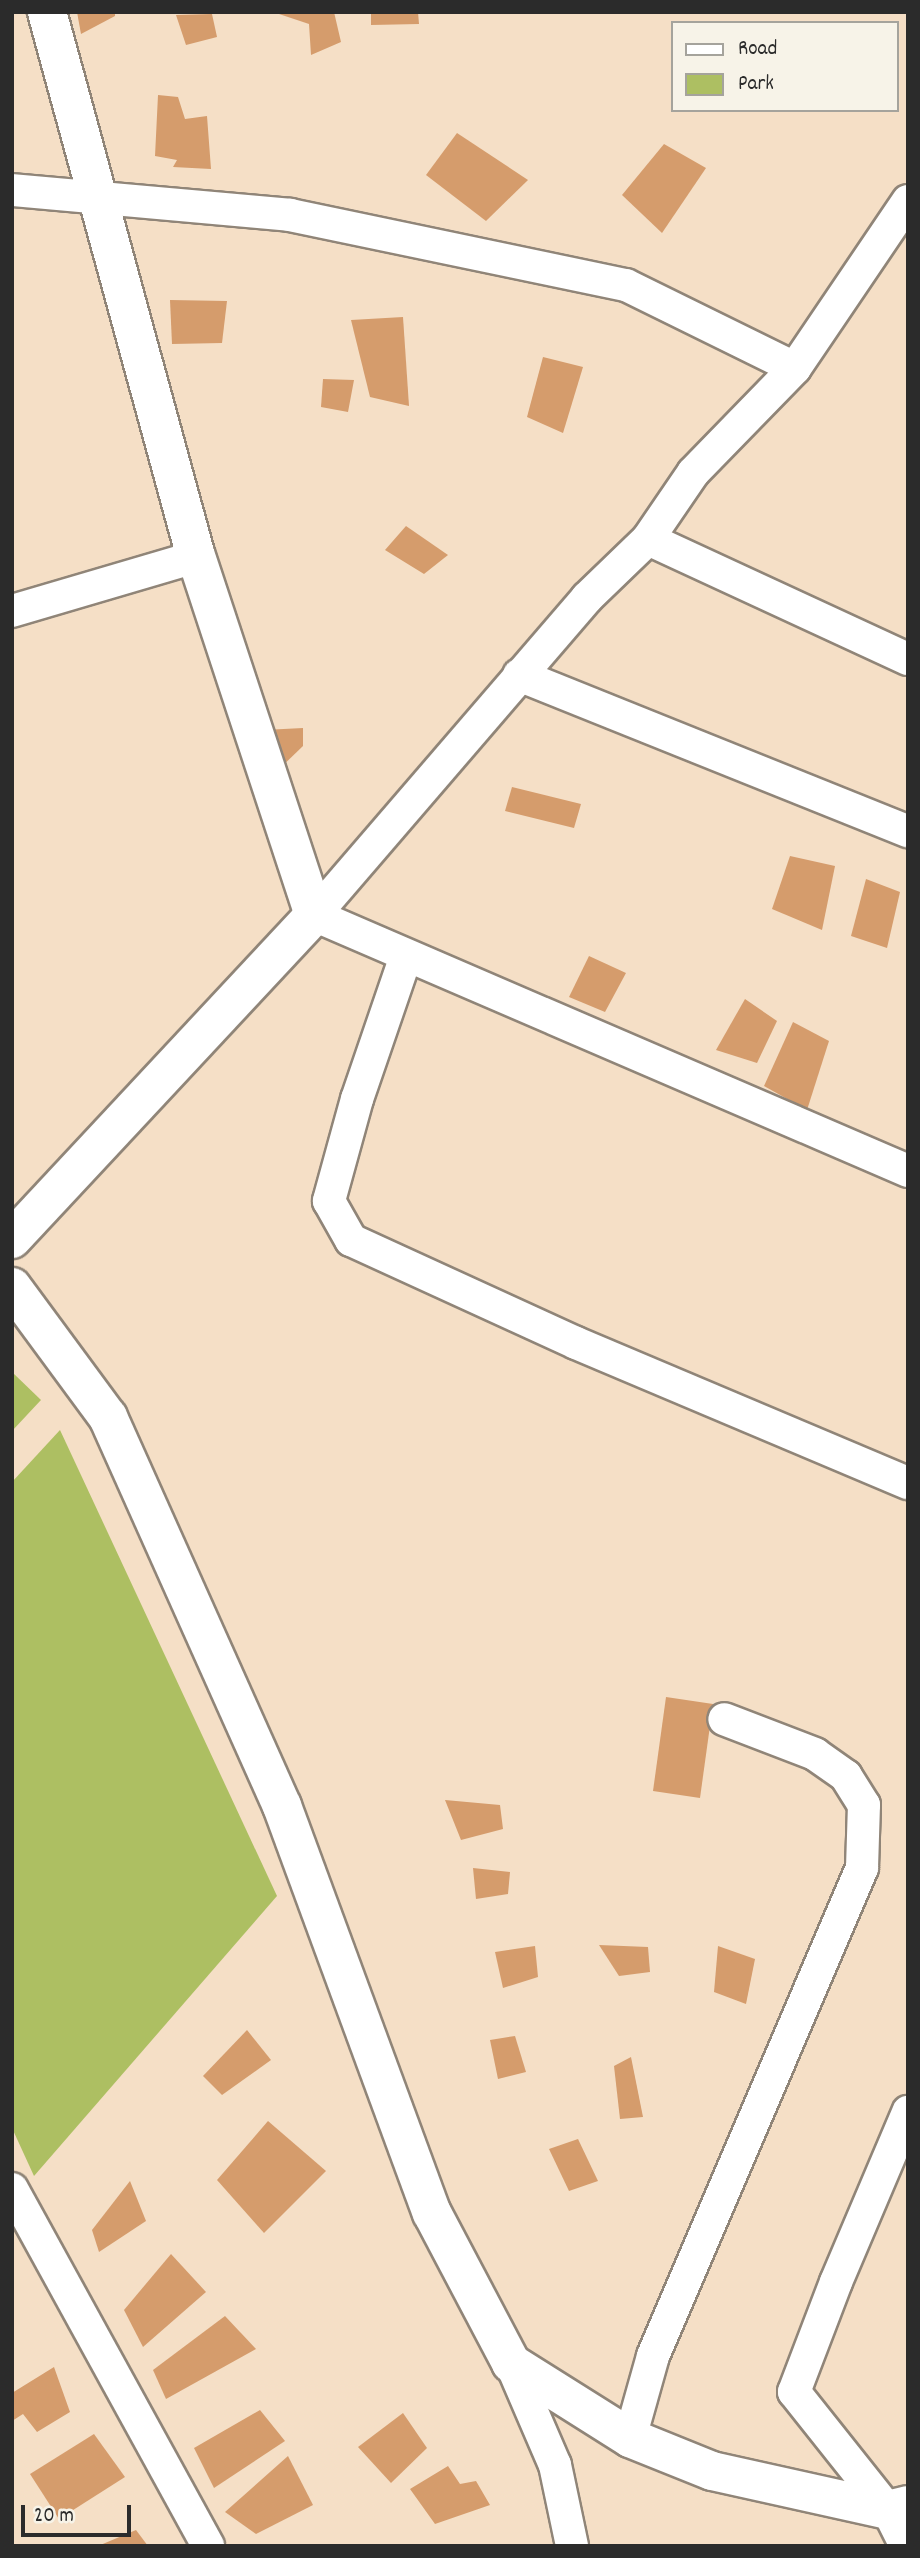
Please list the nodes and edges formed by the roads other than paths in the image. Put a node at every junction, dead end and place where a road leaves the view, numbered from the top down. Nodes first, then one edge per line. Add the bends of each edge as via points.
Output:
1 (47, 12) edge
2 (12, 190) edge
3 (96, 199) junction
4 (908, 201) edge
5 (795, 368) junction
6 (649, 539) junction
7 (196, 557) junction
8 (12, 611) edge
9 (908, 659) edge
10 (519, 675) junction
11 (908, 831) edge
12 (314, 915) junction
13 (406, 956) junction
14 (908, 1171) edge
15 (12, 1239) edge
16 (12, 1287) edge
17 (908, 1483) edge
18 (724, 1719) dead end
19 (908, 2112) edge
20 (12, 2189) edge
21 (511, 2363) junction
22 (630, 2438) junction
23 (901, 2511) edge
24 (208, 2546) edge
25 (572, 2546) edge
26 (906, 2546) edge

1 - 3 street
2 - 3 street
3 - 5 street via 290,215 626,285
3 - 7 street
4 - 5 street
5 - 6 street via 693,473
6 - 9 street
6 - 10 street via 587,598
7 - 8 street
7 - 12 street
10 - 11 street
10 - 12 street
12 - 13 street
12 - 15 street
13 - 14 street
13 - 17 street via 357,1099 329,1201 351,1240 576,1343
16 - 21 street via 108,1417 282,1806 432,2213
18 - 22 street via 815,1754 846,1776 864,1805 862,1868 653,2356
19 - 23 street via 794,2392
20 - 24 street
21 - 22 street
21 - 25 street via 555,2465
22 - 23 street via 712,2471
23 - 26 street

